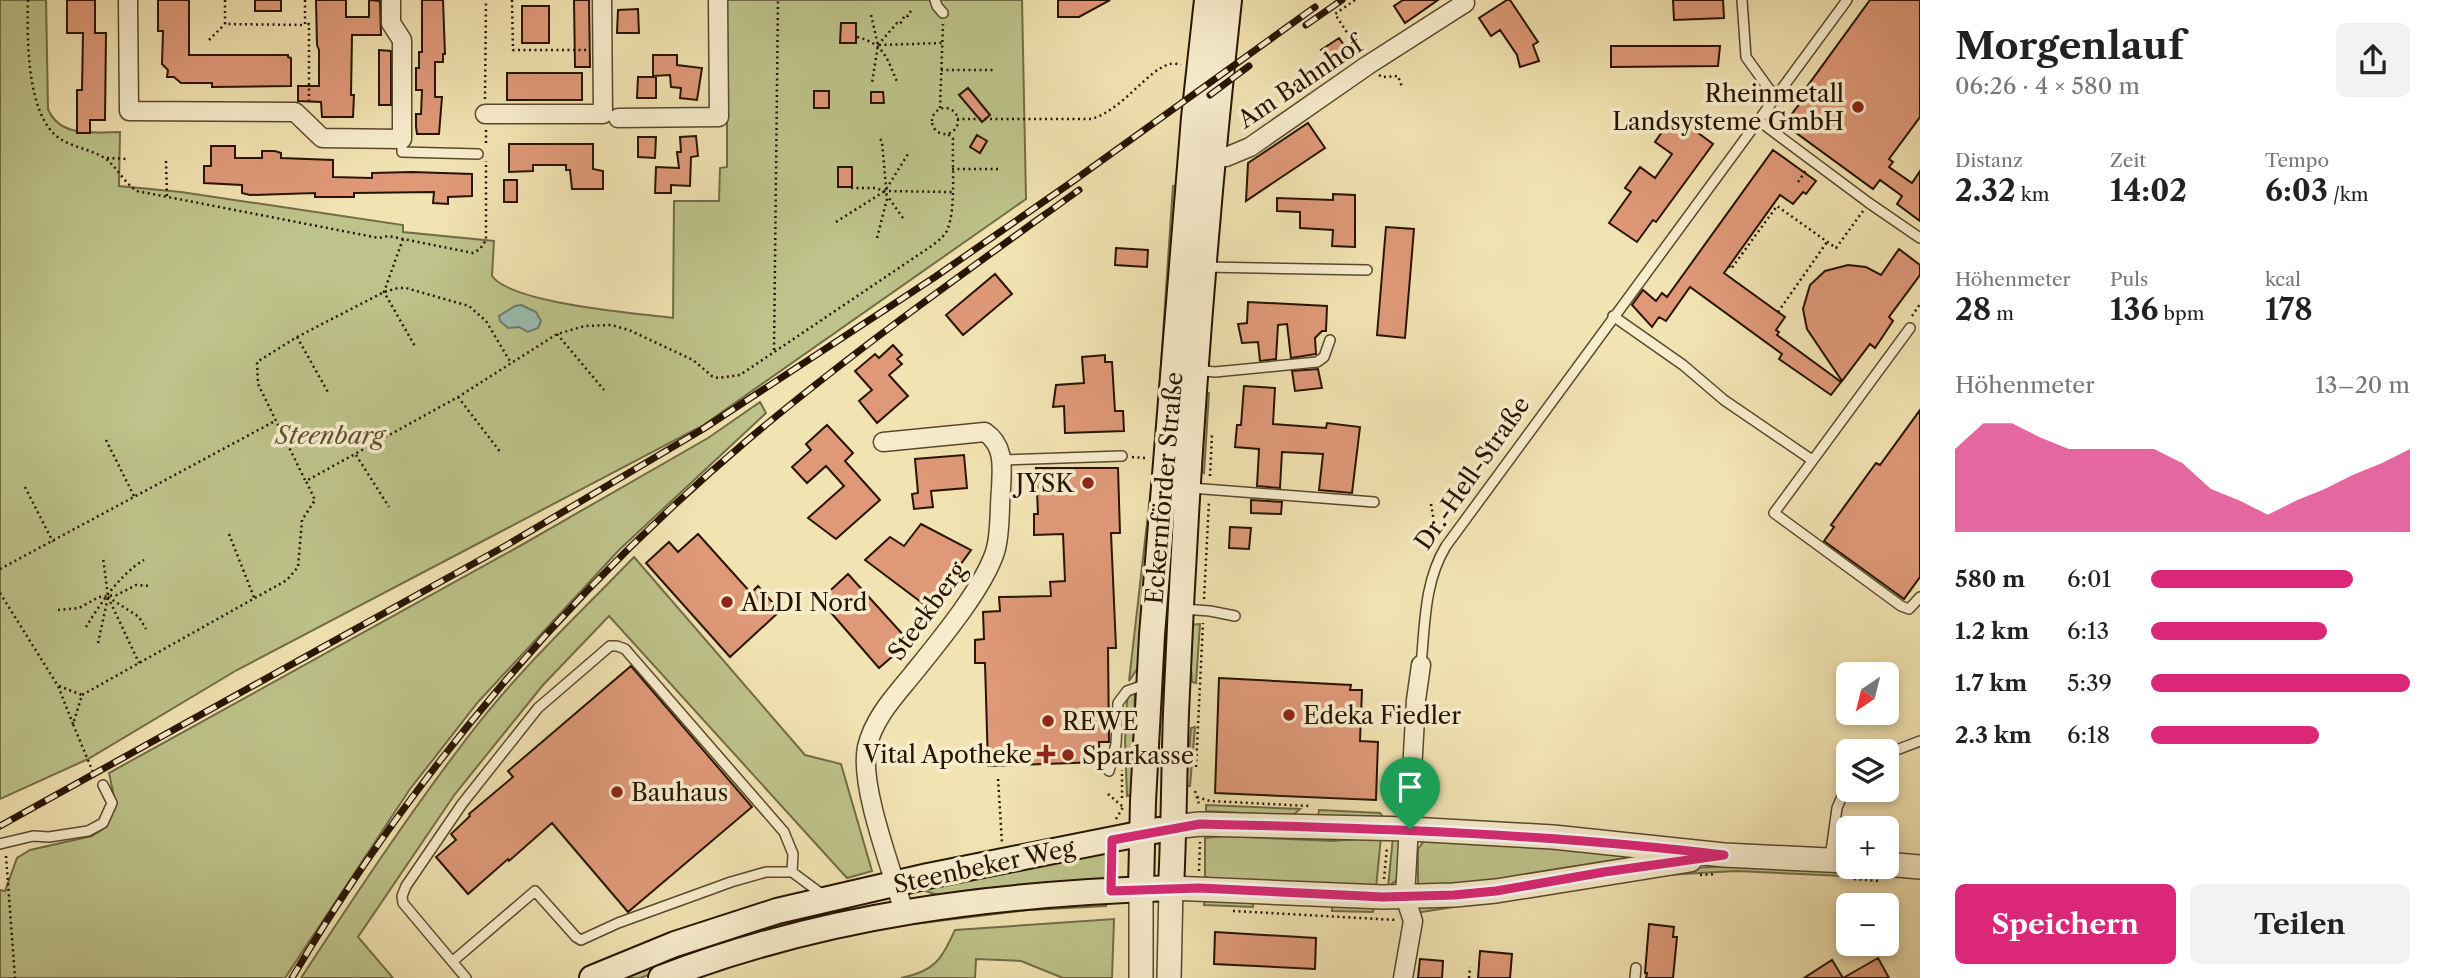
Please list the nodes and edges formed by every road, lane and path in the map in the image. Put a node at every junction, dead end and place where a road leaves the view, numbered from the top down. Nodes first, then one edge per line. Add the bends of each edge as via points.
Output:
1 (28, 0) edge
2 (128, 0) edge
3 (226, 0) edge
4 (305, 0) edge
5 (391, 0) edge
6 (512, 0) edge
7 (602, 0) edge
8 (718, 0) edge
9 (778, 0) edge
10 (935, 0) edge
11 (1207, 0) edge
12 (1229, 0) edge
13 (1355, 0) edge
14 (1742, 0) edge
15 (1847, 0) edge
16 (1465, 3) dead end
17 (912, 9) dead end
18 (943, 13) joint
19 (871, 15) dead end
20 (225, 24) junction
21 (306, 24) junction
22 (856, 37) dead end
23 (209, 40) dead end
24 (942, 43) junction
25 (878, 45) junction
26 (593, 50) dead end
27 (1181, 65) dead end
28 (1368, 65) junction
29 (941, 70) junction
30 (994, 70) dead end
31 (872, 83) dead end
32 (898, 84) dead end
33 (1402, 88) dead end
34 (1778, 95) junction
35 (940, 108) junction
36 (485, 114) dead end
37 (618, 118) dead end
38 (957, 119) junction
39 (303, 120) junction
40 (1759, 121) junction
41 (947, 133) junction
42 (879, 137) dead end
43 (402, 139) junction
44 (478, 154) dead end
45 (908, 155) dead end
46 (105, 158) junction
47 (1201, 158) junction
48 (128, 159) dead end
49 (166, 161) dead end
50 (952, 169) junction
51 (999, 169) dead end
52 (851, 188) dead end
53 (885, 191) junction
54 (952, 192) junction
55 (167, 197) junction
56 (1869, 203) junction
57 (905, 221) dead end
58 (836, 222) dead end
59 (877, 238) dead end
60 (1920, 238) edge
61 (1827, 242) junction
62 (1193, 266) junction
63 (1728, 266) dead end
64 (1367, 270) dead end
65 (384, 292) junction
66 (1778, 312) dead end
67 (1614, 316) junction
68 (1910, 328) dead end
69 (557, 334) junction
70 (297, 337) junction
71 (1331, 340) dead end
72 (416, 348) dead end
73 (773, 352) junction
74 (511, 363) junction
75 (1185, 370) junction
76 (604, 390) dead end
77 (328, 394) dead end
78 (458, 397) junction
79 (275, 421) junction
80 (1213, 424) dead end
81 (106, 440) dead end
82 (884, 442) dead end
83 (501, 453) dead end
84 (356, 455) junction
85 (1122, 456) joint
86 (1154, 459) dead end
87 (1003, 460) junction
88 (1812, 460) junction
89 (306, 481) junction
90 (25, 487) dead end
91 (1188, 487) junction
92 (134, 496) junction
93 (1374, 502) dead end
94 (1431, 503) dead end
95 (389, 507) dead end
96 (229, 534) dead end
97 (53, 542) junction
98 (1440, 556) junction
99 (103, 557) dead end
100 (144, 560) dead end
101 (0, 569) edge
102 (150, 586) dead end
103 (0, 593) edge
104 (108, 597) junction
105 (1920, 597) edge
106 (256, 600) junction
107 (1193, 609) junction
108 (58, 610) dead end
109 (1235, 616) dead end
110 (86, 627) dead end
111 (146, 629) dead end
112 (98, 643) dead end
113 (139, 663) junction
114 (1422, 665) joint
115 (1149, 683) junction
116 (58, 686) junction
117 (82, 695) junction
118 (73, 724) junction
119 (1920, 741) edge
120 (1899, 749) edge
121 (1109, 771) dead end
122 (1195, 773) dead end
123 (998, 779) dead end
124 (103, 785) joint
125 (1194, 785) dead end
126 (1108, 794) dead end
127 (1123, 807) dead end
128 (1200, 824) junction
129 (1174, 827) junction
130 (1410, 829) junction
131 (1142, 833) junction
132 (2, 843) edge
133 (1002, 843) dead end
134 (1723, 864) junction
135 (1836, 866) edge
136 (1920, 867) edge
137 (1899, 870) edge
138 (792, 872) junction
139 (1696, 876) dead end
140 (896, 883) junction
141 (1171, 888) junction
142 (1199, 888) junction
143 (1141, 889) junction
144 (1405, 897) junction
145 (828, 898) junction
146 (1224, 910) dead end
147 (904, 912) junction
148 (1413, 921) junction
149 (453, 961) junction
150 (1470, 967) dead end
151 (1636, 968) dead end
152 (15, 978) edge
153 (466, 978) edge
154 (592, 978) edge
155 (661, 978) edge
156 (1141, 978) edge
157 (1169, 978) edge
158 (1403, 978) edge
159 (1469, 978) edge
160 (1635, 978) edge

1 - 46 path via 30,65 41,115 58,137
2 - 39 street via 129,111 295,112
3 - 20 path
4 - 21 path
5 - 43 street via 391,23 402,40
6 - 26 path via 513,50
7 - 36 street via 603,114
8 - 37 street via 719,117
9 - 73 path
10 - 18 lane
11 - 47 main road, Eckernförder Straße
12 - 47 main road, Eckernförder Straße
13 - 28 path via 1335,14
14 - 34 lane via 1746,57
15 - 34 lane, Dr.-Hell-Straße
16 - 28 street, Am Bahnhof
17 - 25 path
18 - 24 path
19 - 25 path
20 - 21 path
20 - 23 path
21 - 39 path via 309,113
22 - 25 path
24 - 25 path
24 - 29 path
25 - 31 path
25 - 32 path
27 - 38 path via 1171,63 1159,69 1100,117
28 - 33 path via 1382,77 1398,76
28 - 47 street, Am Bahnhof via 1250,147 1226,157
29 - 30 path
29 - 35 path
34 - 40 lane, Dr.-Hell-Straße
35 - 38 path via 950,109
35 - 41 path via 932,123 937,131
38 - 41 path via 955,129
39 - 43 street via 322,138
40 - 56 lane
40 - 67 lane, Dr.-Hell-Straße
41 - 50 path via 953,139
42 - 53 path
43 - 44 lane via 402,152
45 - 53 path
46 - 48 path
46 - 55 path via 129,186
47 - 62 main road, Eckernförder Straße
49 - 55 path
50 - 51 path
50 - 54 path
52 - 53 path
53 - 54 path
53 - 57 path
53 - 58 path
53 - 59 path
54 - 73 path via 946,234
55 - 65 path via 403,239
56 - 60 lane
56 - 61 path via 1836,248
61 - 63 path via 1777,206 1731,269
61 - 66 path
62 - 64 lane
62 - 75 main road, Eckernförder Straße
65 - 70 path
65 - 72 path
65 - 74 path via 406,288 469,306 486,321
67 - 88 lane
67 - 98 lane, Dr.-Hell-Straße
68 - 88 lane
69 - 73 path via 611,325 693,360 718,378 740,374
69 - 74 path
69 - 76 path
70 - 77 path
70 - 79 path via 257,362 258,384
71 - 75 lane via 1317,362 1215,372
74 - 78 path
75 - 91 main road, Eckernförder Straße
78 - 83 path
78 - 84 path
79 - 89 path
79 - 92 path
80 - 91 path
81 - 92 path
82 - 87 street via 985,432 995,439
84 - 89 path
84 - 95 path
85 - 86 path
85 - 87 lane
87 - 140 street, Steekberg via 995,550 985,576 885,708 867,749 865,775
88 - 105 lane via 1774,513 1901,606 1909,609
89 - 106 path via 315,500 302,520 298,567
90 - 97 path
91 - 93 lane
91 - 107 main road, Eckernförder Straße
91 - 107 path
91 - 115 main road, Eckernförder Straße
92 - 97 path
94 - 98 path
96 - 106 path
97 - 101 path
98 - 114 lane, Dr.-Hell-Straße via 1428,594
99 - 104 path
100 - 104 path via 132,567
102 - 104 path via 136,585
103 - 116 path
104 - 108 path
104 - 110 path
104 - 111 path via 139,617
104 - 112 path
104 - 113 path
106 - 113 path
107 - 109 lane
107 - 122 path
107 - 129 main road, Eckernförder Straße
113 - 117 path
114 - 130 street, Dr.-Hell-Straße
115 - 121 lane via 1127,691 1118,703
115 - 131 main road, Eckernförder Straße
116 - 117 path
116 - 118 path
117 - 118 path
118 - 124 path via 93,775
119 - 120 lane
123 - 133 path
124 - 132 lane via 112,803 103,823 88,831
125 - 128 path
126 - 127 path
128 - 129 street, Steenbeker Weg
128 - 130 street, Steenbeker Weg
128 - 142 path
129 - 131 main road, Steenbeker Weg
129 - 141 main road, Eckernförder Straße
130 - 134 street, Steenbeker Weg via 1553,837
130 - 144 street, Dr.-Hell-Straße
131 - 140 main road, Steenbeker Weg
131 - 143 main road, Eckernförder Straße
132 - 152 path
134 - 135 street, Steenbeker Weg
134 - 139 path
134 - 144 street, Steenbeker Weg via 1625,869 1496,891
136 - 137 street
138 - 145 lane
138 - 149 lane via 766,872 731,882 581,940 535,891
138 - 149 lane via 793,854 784,832 625,649 610,646 538,708 461,804 406,886 403,903
140 - 145 main road, Steenbeker Weg
140 - 147 street, Steekberg
141 - 142 street, Steenbeker Weg
141 - 143 main road, Steenbeker Weg
141 - 157 street, Eckernförder Straße
142 - 144 street, Steenbeker Weg
143 - 147 main road, Steenbeker Weg via 1025,896
143 - 156 street, Eckernförder Straße
144 - 148 street
145 - 154 main road, Steenbeker Weg via 674,944
146 - 148 path
147 - 155 main road, Steenbeker Weg via 781,937
148 - 158 street
149 - 153 lane
150 - 159 path
151 - 160 lane

